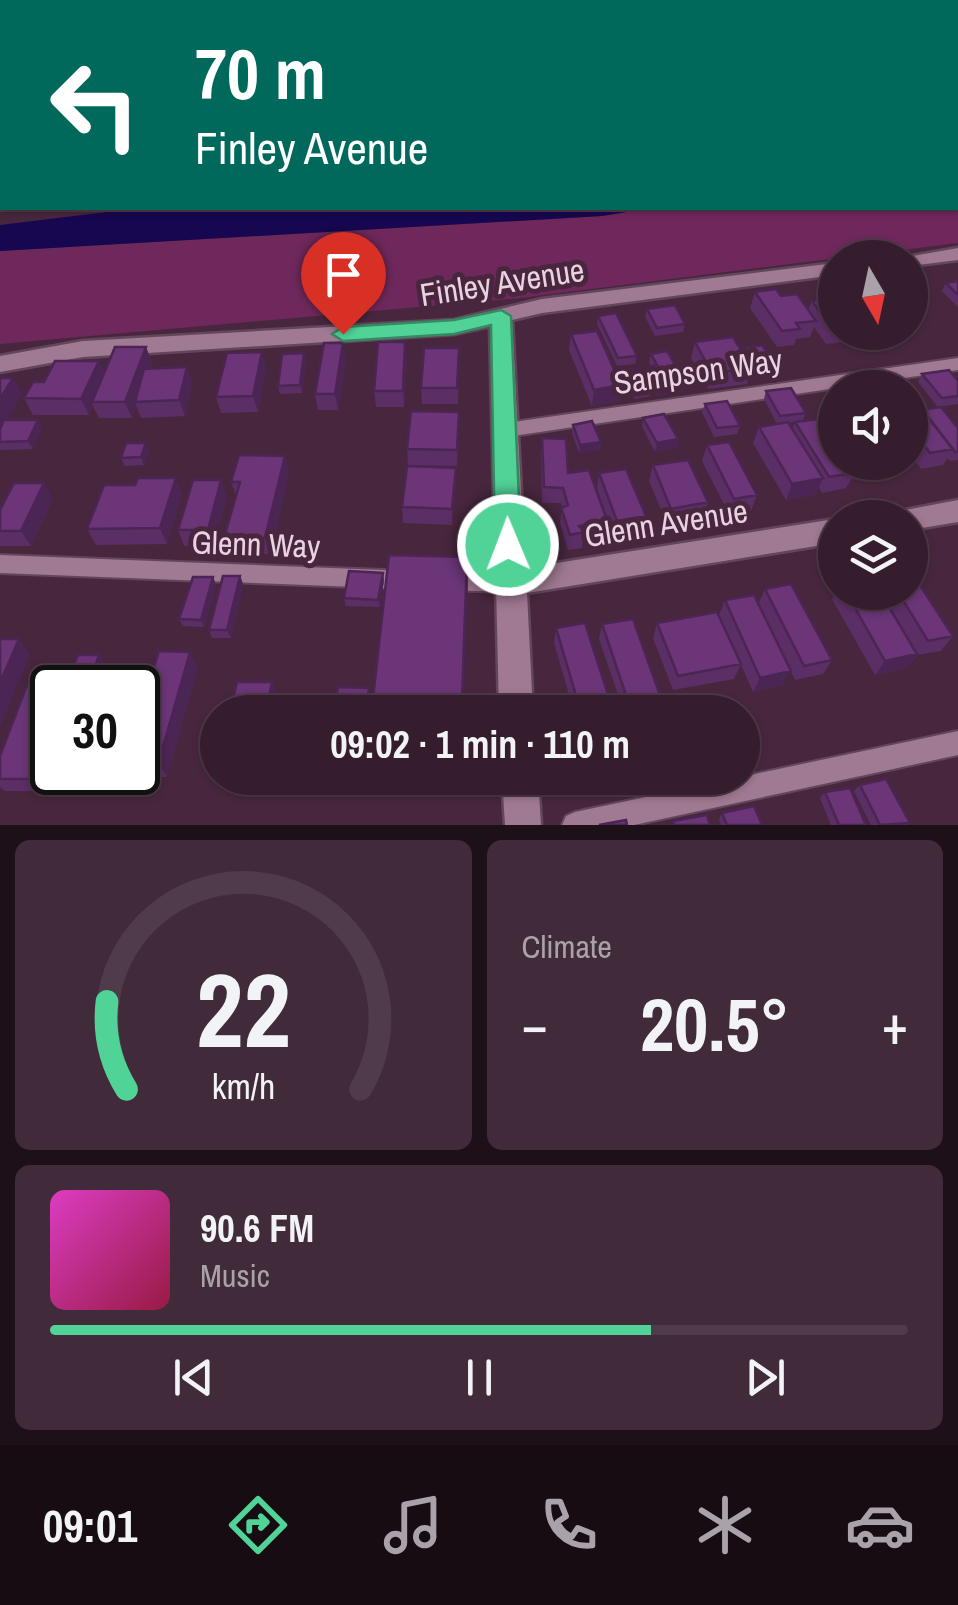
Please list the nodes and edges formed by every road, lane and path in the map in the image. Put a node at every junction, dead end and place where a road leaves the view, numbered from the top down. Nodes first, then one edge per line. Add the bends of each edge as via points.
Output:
1 (958, 254) edge
2 (928, 258) edge
3 (818, 272) edge
4 (501, 316) junction
5 (0, 364) edge
6 (958, 364) edge
7 (506, 430) junction
8 (958, 512) edge
9 (928, 516) edge
10 (818, 534) edge
11 (0, 564) edge
12 (509, 584) junction
13 (515, 695) edge
14 (958, 742) edge
15 (521, 795) edge
16 (523, 825) edge
17 (575, 825) edge

1 - 2 street
3 - 4 street, Finley Avenue
4 - 5 street, Finley Avenue via 454,327 84,349
4 - 7 street
6 - 7 lane, Sampson Way
7 - 12 street
8 - 9 street
10 - 12 street, Glenn Avenue
11 - 12 lane, Glenn Way
12 - 13 street
14 - 17 lane
15 - 16 street

